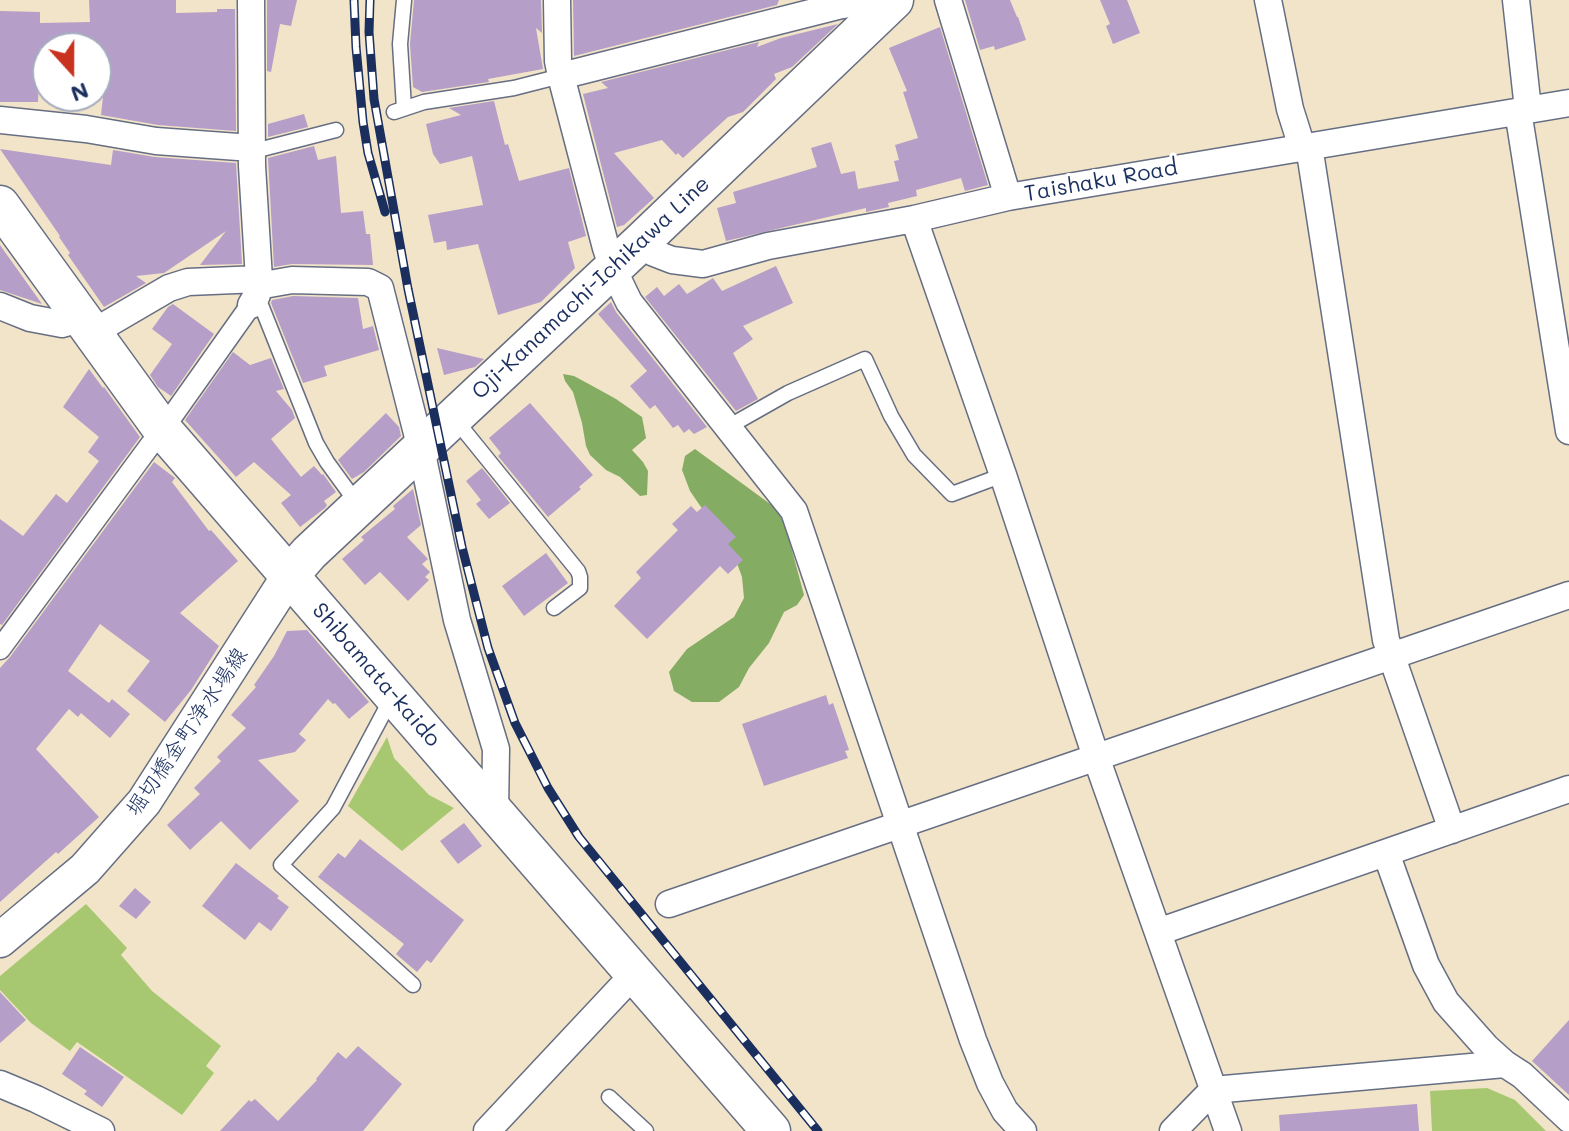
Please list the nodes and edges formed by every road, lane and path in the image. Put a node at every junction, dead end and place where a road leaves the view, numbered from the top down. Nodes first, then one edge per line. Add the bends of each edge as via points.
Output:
1 (251, 0) edge
2 (404, 0) edge
3 (557, 0) edge
4 (884, 0) edge
5 (894, 0) edge
6 (948, 0) edge
7 (1268, 0) edge
8 (1516, 0) edge
9 (788, 9) edge
10 (561, 76) junction
11 (1569, 103) edge
12 (1523, 110) junction
13 (0, 120) edge
14 (336, 130) dead end
15 (1305, 147) junction
16 (252, 148) junction
17 (1008, 197) junction
18 (0, 205) edge
19 (914, 219) junction
20 (642, 241) junction
21 (613, 269) junction
22 (257, 291) junction
23 (0, 306) edge
24 (87, 326) junction
25 (173, 415) dead end
26 (453, 418) junction
27 (728, 427) junction
28 (1569, 431) edge
29 (151, 444) dead end
30 (421, 449) junction
31 (1003, 475) junction
32 (359, 506) junction
33 (289, 576) junction
34 (1569, 595) edge
35 (554, 608) dead end
36 (0, 649) edge
37 (1392, 657) junction
38 (393, 695) junction
39 (1096, 757) junction
40 (1569, 789) edge
41 (495, 811) junction
42 (899, 824) junction
43 (1452, 830) junction
44 (1386, 853) junction
45 (669, 904) dead end
46 (1158, 932) junction
47 (0, 940) edge
48 (635, 973) junction
49 (413, 985) dead end
50 (1505, 1064) junction
51 (0, 1084) edge
52 (1213, 1090) junction
53 (609, 1097) dead end
54 (1569, 1119) edge
55 (101, 1131) edge
56 (487, 1131) edge
57 (646, 1131) edge
58 (771, 1131) edge
59 (1023, 1131) edge
60 (1173, 1131) edge
61 (1228, 1131) edge

1 - 16 street
2 - 10 lane via 399,110
3 - 10 street
4 - 9 street
5 - 20 main road, Oji-Kanamachi-Ichikawa Line
6 - 17 street
7 - 15 street via 1290,109
8 - 12 street
9 - 10 street
10 - 21 street
11 - 12 street, Taishaku Road
12 - 15 street, Taishaku Road
12 - 28 street
13 - 16 street
14 - 16 lane
15 - 17 street, Taishaku Road
15 - 37 street
16 - 22 street
17 - 19 street, Taishaku Road
18 - 24 main road, Shibamata-kaido
19 - 20 street, Taishaku Road via 768,246 703,264 672,260
19 - 31 street
20 - 21 main road, Oji-Kanamachi-Ichikawa Line
21 - 26 main road, Oji-Kanamachi-Ichikawa Line
21 - 27 street via 629,302
22 - 24 street via 188,282
22 - 25 street
22 - 30 street via 292,280 368,282 380,288
22 - 32 lane via 316,443
23 - 24 street via 30,318
24 - 33 main road, Shibamata-kaido via 162,429
26 - 30 main road, Oji-Kanamachi-Ichikawa Line
26 - 35 lane via 578,571 580,588
27 - 31 lane via 865,359 914,455 952,494
27 - 42 street via 794,511
29 - 36 street
30 - 32 main road, Oji-Kanamachi-Ichikawa Line
30 - 41 street via 457,620 496,749
31 - 39 street
32 - 33 main road, Oji-Kanamachi-Ichikawa Line
33 - 38 main road, Shibamata-kaido
33 - 47 street, 堀切橋金町浄水場線 via 144,802 85,869
34 - 37 street
37 - 39 street
37 - 43 street
38 - 41 main road, Shibamata-kaido
38 - 49 lane via 333,808 281,865
39 - 42 street
39 - 46 street
40 - 43 street
41 - 48 main road, Shibamata-kaido
42 - 45 street
42 - 59 street via 984,1069 1005,1111
43 - 44 street
44 - 46 street
44 - 50 street via 1426,965 1446,1002
46 - 52 street
48 - 56 street
48 - 58 main road, Shibamata-kaido
50 - 52 street
50 - 54 street
51 - 55 street
52 - 60 street
52 - 61 street
53 - 57 lane

